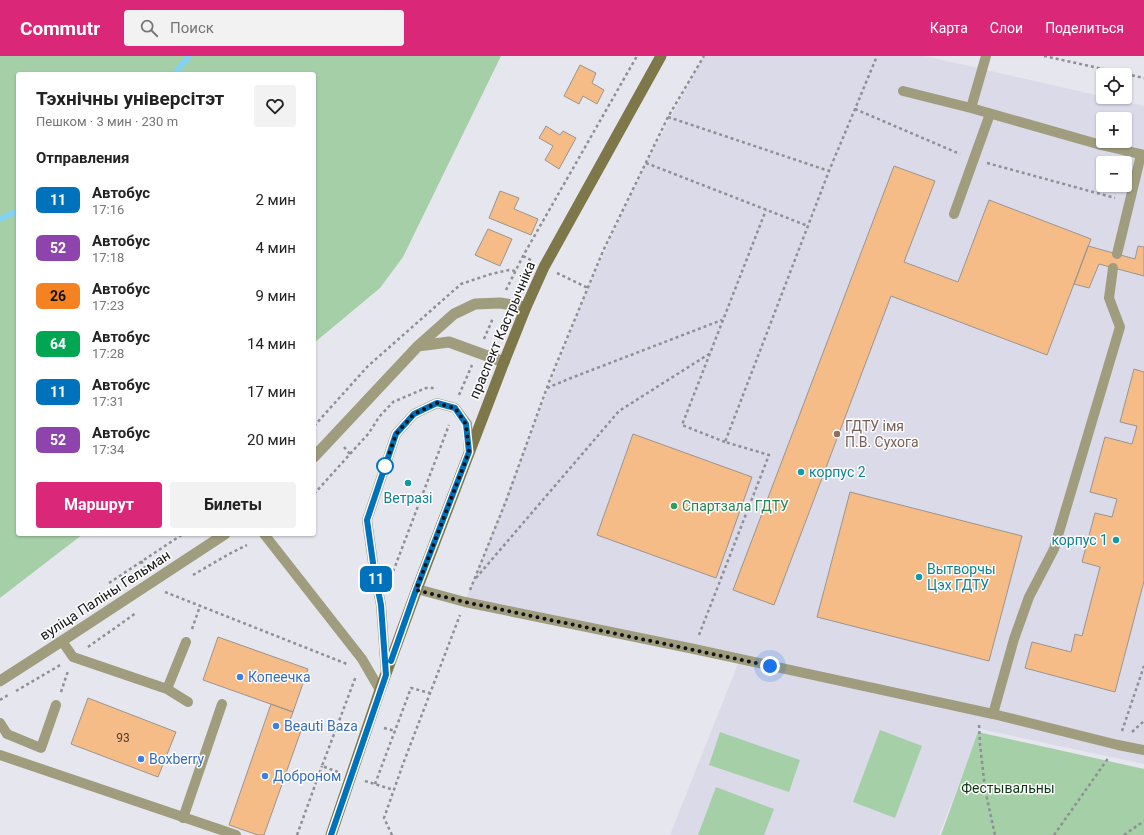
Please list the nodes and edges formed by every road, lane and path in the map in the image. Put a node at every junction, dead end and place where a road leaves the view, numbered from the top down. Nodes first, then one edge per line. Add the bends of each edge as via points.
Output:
1 (661, 56) edge
2 (704, 56) edge
3 (876, 56) edge
4 (986, 56) edge
5 (1044, 56) edge
6 (1144, 78) edge
7 (902, 91) dead end
8 (971, 108) junction
9 (855, 109) junction
10 (990, 114) junction
11 (668, 117) junction
12 (1143, 155) edge
13 (974, 159) junction
14 (646, 163) junction
15 (829, 171) junction
16 (1129, 202) junction
17 (766, 210) junction
18 (954, 214) dead end
19 (808, 226) junction
20 (1117, 254) dead end
21 (1113, 268) dead end
22 (526, 307) junction
23 (722, 320) junction
24 (418, 346) junction
25 (709, 354) junction
26 (504, 362) junction
27 (547, 388) junction
28 (369, 433) dead end
29 (725, 442) junction
30 (469, 452) junction
31 (316, 455) edge
32 (316, 492) edge
33 (180, 536) edge
34 (222, 536) edge
35 (266, 536) edge
36 (247, 545) dead end
37 (191, 576) dead end
38 (474, 581) junction
39 (109, 583) dead end
40 (172, 588) dead end
41 (416, 590) junction
42 (165, 592) junction
43 (159, 596) dead end
44 (465, 602) junction
45 (200, 606) junction
46 (141, 609) dead end
47 (62, 642) junction
48 (186, 642) joint
49 (694, 649) junction
50 (73, 657) junction
51 (351, 666) dead end
52 (386, 675) junction
53 (0, 681) edge
54 (168, 689) junction
55 (380, 690) junction
56 (430, 693) junction
57 (0, 700) edge
58 (188, 702) dead end
59 (222, 704) dead end
60 (56, 705) joint
61 (979, 710) junction
62 (993, 714) junction
63 (0, 723) edge
64 (1144, 750) edge
65 (0, 755) edge
66 (322, 766) dead end
67 (375, 784) dead end
68 (183, 818) junction
69 (1144, 821) edge
70 (236, 835) edge
71 (297, 835) edge
72 (331, 835) edge
73 (392, 835) edge
74 (995, 835) edge
75 (1124, 835) edge

1 - 22 main road, праспект Кастрычніка via 544,267
2 - 11 path
3 - 9 path
4 - 8 lane
5 - 6 path
7 - 8 lane
8 - 10 lane
9 - 13 path
9 - 15 path
10 - 12 lane
10 - 13 lane
11 - 14 path
11 - 15 path
12 - 16 lane
13 - 16 path
13 - 18 lane
14 - 17 path
14 - 27 path via 603,251
15 - 19 path
16 - 20 lane
17 - 19 path
17 - 23 path
19 - 29 path
21 - 62 lane via 1109,298 1120,327 1054,549 1029,597
22 - 24 street via 500,303 475,304 454,314
22 - 26 main road, праспект Кастрычніка
23 - 25 path
23 - 27 path
24 - 26 street via 449,342
24 - 31 street
25 - 29 path via 682,425
25 - 38 path via 619,411
26 - 30 main road, праспект Кастрычніка
27 - 38 path
28 - 32 path
29 - 49 path via 769,455
30 - 41 main road, праспект Кастрычніка
30 - 52 lane via 466,424 455,408 437,403 414,414 396,434 367,520 381,605
33 - 39 path
34 - 47 street, вуліца Паліны Гельман
35 - 55 lane via 362,659
36 - 37 path
38 - 44 path
40 - 42 path
41 - 44 lane
41 - 52 main road, праспект Кастрычніка
42 - 43 path
42 - 45 path
44 - 49 lane
44 - 56 path
45 - 48 path
45 - 51 path
46 - 50 path
47 - 50 lane
47 - 53 street, вуліца Паліны Гельман
48 - 54 lane
49 - 61 lane
50 - 54 lane
50 - 57 path
50 - 60 path
52 - 55 main road, праспект Кастрычніка
54 - 58 lane
55 - 72 main road, праспект Кастрычніка
56 - 67 path via 411,688
56 - 73 path via 384,818
59 - 68 lane
60 - 63 lane via 41,748 7,734
61 - 62 lane
61 - 74 path via 985,789
62 - 64 lane
65 - 68 lane
66 - 71 path
68 - 70 lane
69 - 75 path

